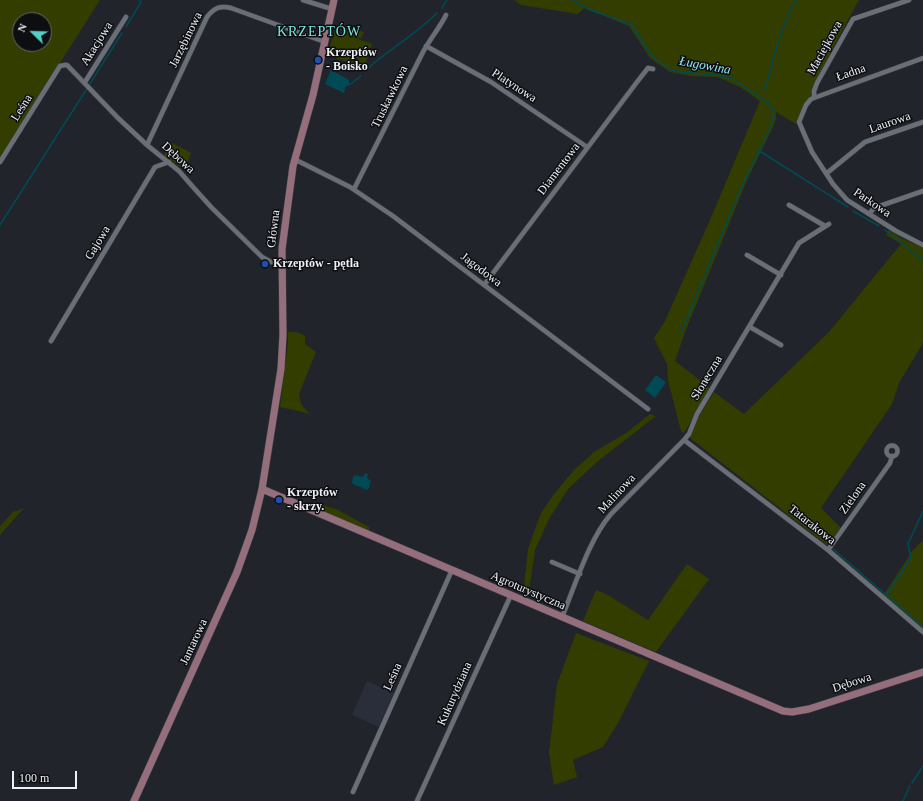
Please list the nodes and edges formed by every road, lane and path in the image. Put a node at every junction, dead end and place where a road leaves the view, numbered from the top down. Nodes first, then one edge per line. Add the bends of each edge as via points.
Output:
1 (303, 0) edge
2 (334, 0) edge
3 (909, 0) edge
4 (332, 9) junction
5 (446, 15) dead end
6 (126, 17) dead end
7 (325, 42) junction
8 (426, 46) junction
9 (923, 58) edge
10 (62, 65) joint
11 (653, 69) dead end
12 (85, 82) junction
13 (814, 97) junction
14 (923, 122) edge
15 (147, 145) junction
16 (588, 147) junction
17 (294, 159) junction
18 (0, 162) edge
19 (169, 162) junction
20 (827, 173) junction
21 (354, 189) junction
22 (923, 191) edge
23 (789, 205) dead end
24 (869, 214) junction
25 (923, 245) edge
26 (747, 255) dead end
27 (281, 261) junction
28 (780, 275) junction
29 (484, 285) junction
30 (750, 327) junction
31 (51, 341) dead end
32 (781, 345) dead end
33 (648, 409) dead end
34 (684, 440) junction
35 (892, 456) dead end
36 (262, 489) junction
37 (828, 550) junction
38 (552, 562) dead end
39 (452, 570) junction
40 (580, 574) junction
41 (511, 595) junction
42 (562, 617) junction
43 (923, 632) edge
44 (923, 672) edge
45 (786, 712) joint
46 (353, 792) dead end
47 (134, 801) edge
48 (418, 801) edge

1 - 4 street
2 - 4 street, Główna
3 - 13 street, Maciejkowa via 853,19 817,83
4 - 7 street, Główna
5 - 8 street, Truskawkowa
6 - 12 street, Akacjowa
7 - 15 street, Jarzębinowa via 231,8 220,6 212,10
7 - 17 street, Główna
8 - 16 street, Platynowa via 491,82
8 - 21 street, Truskawkowa
9 - 13 street, Ładna
10 - 12 street, Dębowa via 69,66
10 - 18 street, Leśna
11 - 16 street, Diamentowa via 648,68
12 - 15 street, Dębowa
13 - 20 street, Parkowa via 806,105 799,122 810,147
14 - 20 street, Laurowa via 865,142
15 - 19 street, Dębowa
16 - 29 street, Diamentowa
17 - 21 street, Jagodowa
17 - 27 street, Główna
19 - 27 street, Dębowa via 262,257 271,262
19 - 31 street, Gajowa via 155,167
20 - 24 street, Parkowa via 847,200
21 - 29 street, Jagodowa
22 - 24 street via 874,208
23 - 28 street, Słoneczna via 827,225 799,243
24 - 25 street, Parkowa
26 - 28 street
27 - 36 street, Główna via 281,362
28 - 30 street, Słoneczna
29 - 33 street, Jagodowa
30 - 32 street
30 - 34 street, Słoneczna
34 - 37 street, Tatarakowa
34 - 40 street, Malinowa via 606,519
35 - 37 street, Zielona
36 - 39 street, Agroturystyczna
36 - 47 street, Jantarowa via 238,572
37 - 43 street, Tatarakowa
38 - 40 street
39 - 41 street, Agroturystyczna
39 - 46 street, Leśna
40 - 42 street, Malinowa
41 - 42 street, Agroturystyczna
41 - 48 street, Kukurydziana
42 - 45 street, Agroturystyczna
44 - 45 street, Dębowa via 809,709

